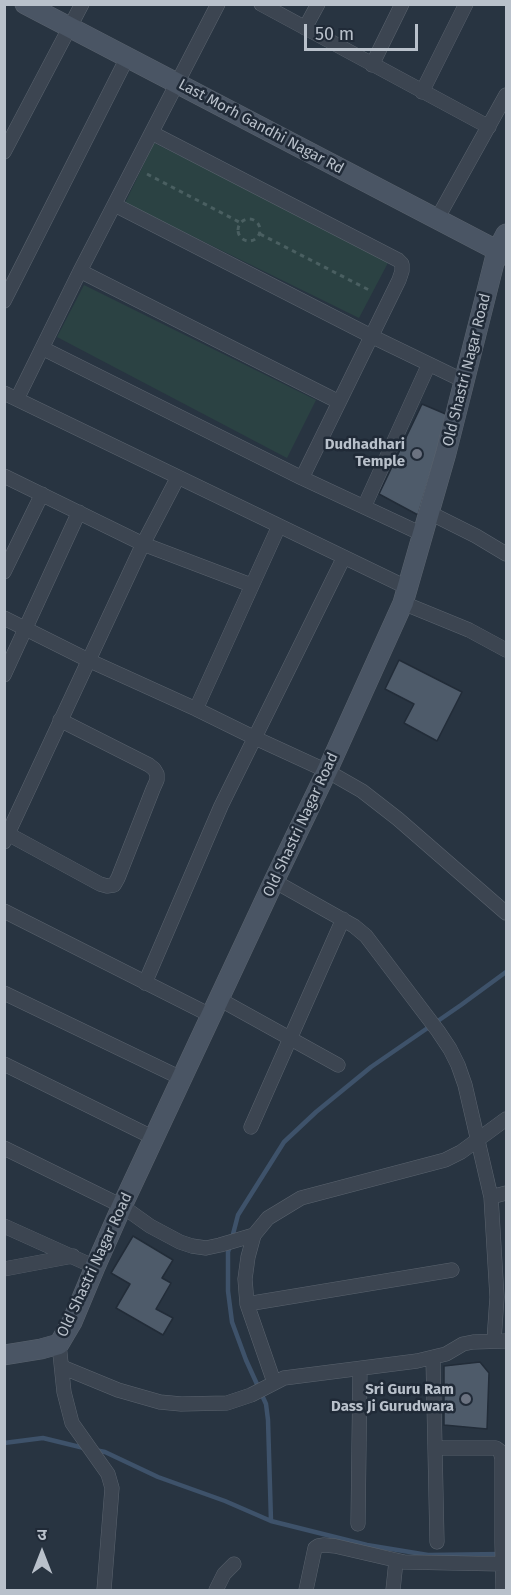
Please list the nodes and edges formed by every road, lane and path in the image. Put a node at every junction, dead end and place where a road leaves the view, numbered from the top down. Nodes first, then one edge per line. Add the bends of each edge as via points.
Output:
1 (25, 4) edge
2 (82, 4) edge
3 (218, 4) edge
4 (261, 4) edge
5 (318, 4) edge
6 (402, 4) edge
7 (466, 4) edge
8 (69, 28) junction
9 (305, 28) junction
10 (127, 58) junction
11 (372, 65) junction
12 (177, 83) junction
13 (423, 92) junction
14 (507, 95) edge
15 (10, 126) edge
16 (489, 127) junction
17 (152, 133) junction
18 (4, 152) edge
19 (147, 174) dead end
20 (115, 205) junction
21 (437, 219) junction
22 (242, 223) junction
23 (260, 234) junction
24 (503, 246) edge
25 (80, 271) junction
26 (369, 290) dead end
27 (4, 301) edge
28 (371, 336) junction
29 (42, 348) junction
30 (429, 364) junction
31 (465, 381) junction
32 (11, 396) edge
33 (339, 402) junction
34 (4, 476) edge
35 (178, 477) junction
36 (302, 478) junction
37 (42, 494) junction
38 (364, 507) junction
39 (79, 512) junction
40 (430, 513) junction
41 (279, 525) junction
42 (424, 535) junction
43 (143, 544) junction
44 (507, 554) edge
45 (344, 557) junction
46 (4, 572) edge
47 (251, 585) junction
48 (406, 595) junction
49 (4, 618) edge
50 (26, 628) junction
51 (507, 650) edge
52 (88, 660) junction
53 (4, 675) edge
54 (196, 709) junction
55 (60, 720) junction
56 (254, 737) junction
57 (327, 771) junction
58 (6, 838) edge
59 (274, 881) junction
60 (4, 911) edge
61 (507, 913) edge
62 (344, 919) junction
63 (145, 982) junction
64 (4, 993) edge
65 (216, 1008) junction
66 (290, 1038) junction
67 (4, 1064) edge
68 (338, 1065) dead end
69 (183, 1079) junction
70 (507, 1119) edge
71 (251, 1127) dead end
72 (154, 1138) junction
73 (478, 1139) junction
74 (4, 1148) edge
75 (507, 1192) edge
76 (491, 1197) junction
77 (122, 1206) junction
78 (4, 1226) edge
79 (249, 1236) junction
80 (73, 1256) junction
81 (94, 1267) junction
82 (4, 1269) edge
83 (453, 1270) dead end
84 (247, 1304) junction
85 (500, 1341) edge
86 (58, 1344) junction
87 (4, 1355) edge
88 (433, 1358) junction
89 (62, 1367) junction
90 (360, 1369) junction
91 (270, 1385) junction
92 (435, 1448) junction
93 (358, 1524) dead end
94 (437, 1542) dead end
95 (396, 1561) junction
96 (502, 1562) junction
97 (234, 1564) dead end
98 (104, 1590) edge
99 (216, 1590) edge
100 (306, 1590) edge
101 (393, 1590) edge
102 (503, 1590) edge

1 - 8 street, Last Morh Gandhi Nagar Rd
2 - 8 street
3 - 12 street
4 - 9 street
5 - 9 street
6 - 11 street
7 - 13 street
8 - 10 street, Last Morh Gandhi Nagar Rd
8 - 15 street
9 - 11 street
10 - 12 street, Last Morh Gandhi Nagar Rd
10 - 27 street
11 - 13 street
12 - 17 street
12 - 21 street, Last Morh Gandhi Nagar Rd
13 - 16 street
14 - 16 street
15 - 18 street
16 - 21 street
17 - 20 street
17 - 28 street via 398,260 402,271
19 - 22 path
20 - 25 street
20 - 28 street
21 - 24 street, Last Morh Gandhi Nagar Rd
22 - 23 path via 254,220 260,226
22 - 23 path via 242,238 255,239
23 - 26 path
24 - 31 street, Old Shastri Nagar Road
25 - 29 street
25 - 33 street
28 - 30 street
28 - 33 street
29 - 32 street
29 - 36 street
30 - 31 street
30 - 38 street
31 - 40 street, Old Shastri Nagar Road
32 - 35 street
33 - 36 street
34 - 37 street
35 - 41 street
35 - 43 street
36 - 38 street
37 - 39 street
37 - 46 street
38 - 42 street
39 - 43 street
39 - 50 street
40 - 42 street, Old Shastri Nagar Road
40 - 44 street
41 - 45 street
41 - 47 street
42 - 48 street, Old Shastri Nagar Road
43 - 47 street
43 - 52 street
45 - 48 street
45 - 56 street
47 - 54 street
48 - 51 street
48 - 57 street, Old Shastri Nagar Road
49 - 50 street
50 - 52 street
50 - 53 street
52 - 54 street
52 - 55 street
54 - 56 street
55 - 58 street
55 - 58 street via 149,765 157,774 118,878 114,885 100,884
56 - 57 street
56 - 63 street
57 - 59 street, Old Shastri Nagar Road
57 - 61 street via 379,803
59 - 62 street
59 - 65 street, Old Shastri Nagar Road
60 - 63 street
62 - 66 street
62 - 73 street via 366,936 450,1049 459,1065
63 - 65 street
64 - 69 street
65 - 66 street
65 - 69 street, Old Shastri Nagar Road
66 - 68 street
66 - 71 street
67 - 72 street
69 - 72 street, Old Shastri Nagar Road
70 - 73 street
72 - 77 street, Old Shastri Nagar Road
73 - 76 street
73 - 79 street via 445,1160 301,1198 268,1218
74 - 77 street
75 - 76 street
76 - 85 street
77 - 79 street via 150,1226 192,1246 206,1248
77 - 81 street, Old Shastri Nagar Road
78 - 80 street
79 - 84 street
80 - 81 street
80 - 82 street
81 - 86 street, Old Shastri Nagar Road via 72,1323
83 - 84 street
84 - 91 street
85 - 88 street via 463,1344
86 - 87 street, Old Shastri Nagar Road
86 - 89 street
88 - 90 street
88 - 92 street
89 - 91 street via 118,1390 181,1404 227,1403
89 - 98 street via 72,1423 108,1474 112,1488
90 - 91 street via 294,1376
90 - 93 street
92 - 94 street
92 - 96 street via 500,1451
95 - 96 street
95 - 100 street via 335,1546 318,1546
95 - 101 street
96 - 102 street
97 - 99 street

